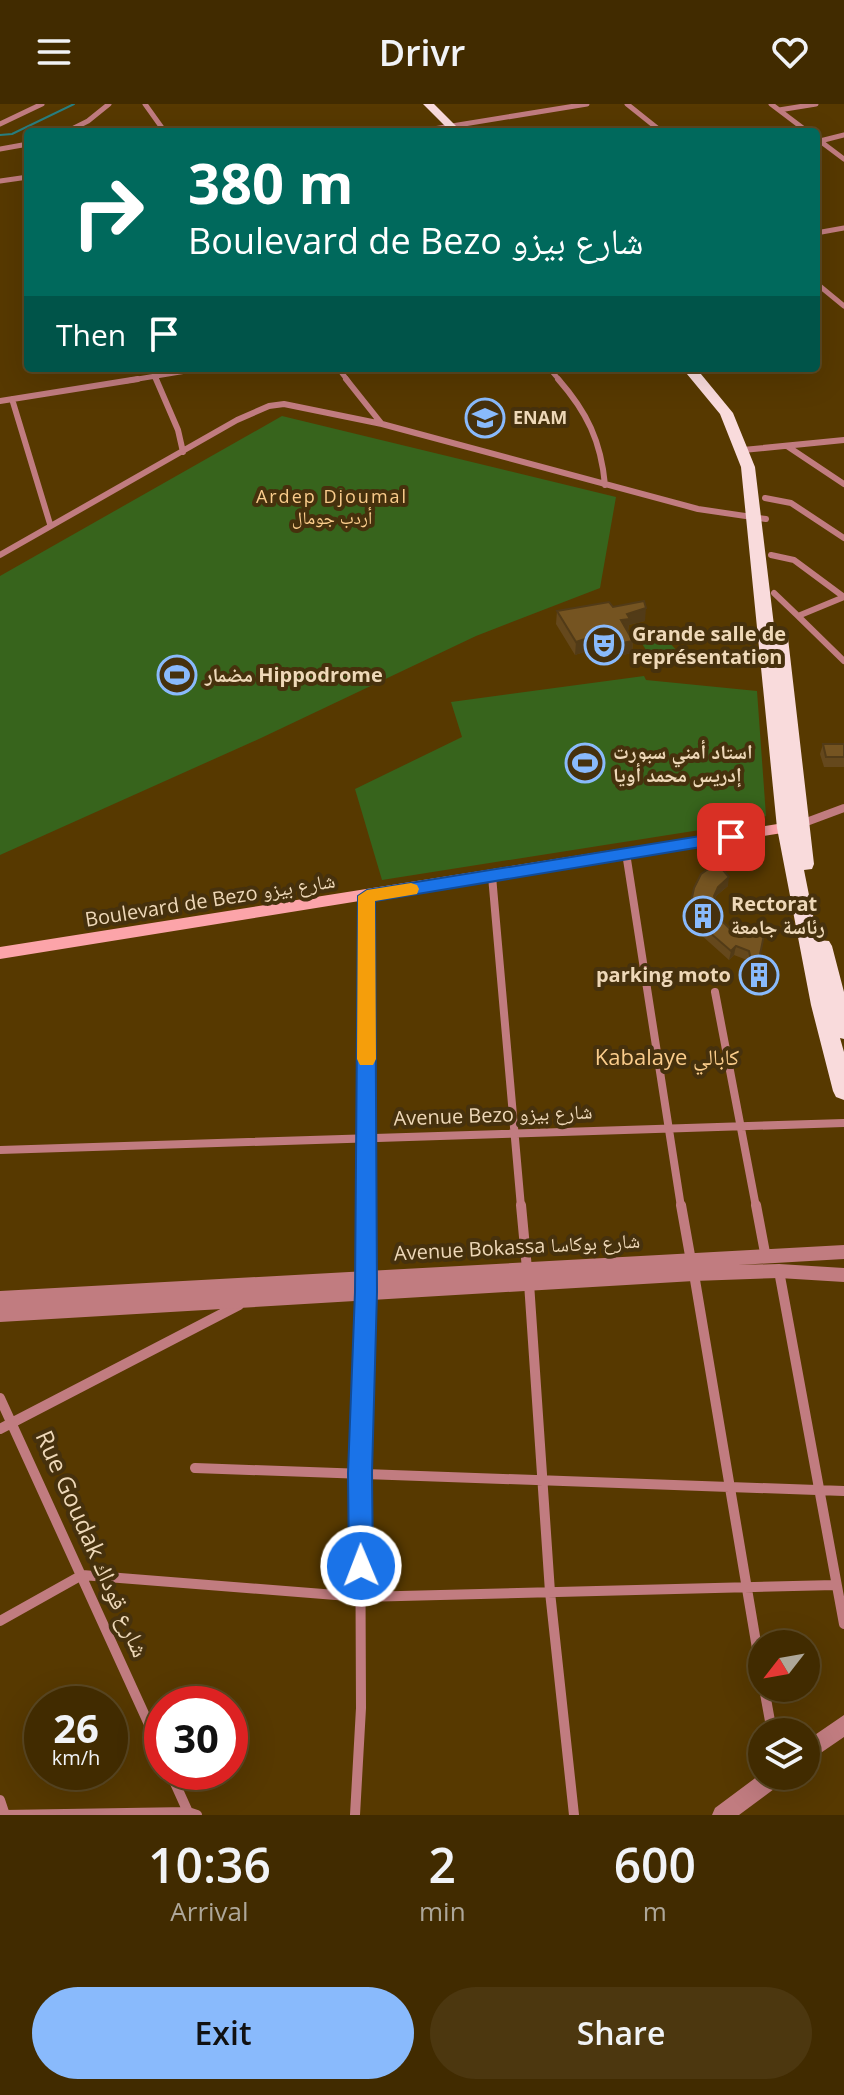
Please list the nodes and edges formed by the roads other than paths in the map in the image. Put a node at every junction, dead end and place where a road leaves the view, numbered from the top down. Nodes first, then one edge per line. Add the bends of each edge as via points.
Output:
1 (109, 104) edge
2 (145, 104) edge
3 (420, 104) edge
4 (428, 104) edge
5 (587, 104) edge
6 (627, 104) edge
7 (771, 104) edge
8 (816, 104) edge
9 (38, 105) edge
10 (779, 110) junction
11 (0, 124) edge
12 (74, 128) edge
13 (162, 128) edge
14 (449, 128) edge
15 (449, 128) edge
16 (455, 128) edge
17 (657, 128) edge
18 (803, 128) edge
19 (844, 135) edge
20 (820, 140) edge
21 (820, 141) edge
22 (24, 146) edge
23 (0, 149) edge
24 (844, 159) edge
25 (24, 178) edge
26 (0, 181) edge
27 (844, 228) edge
28 (820, 232) edge
29 (820, 286) edge
30 (844, 306) edge
31 (182, 372) edge
32 (341, 372) edge
33 (552, 372) edge
34 (693, 372) edge
35 (702, 372) edge
36 (155, 377) junction
37 (715, 392) junction
38 (12, 399) junction
39 (0, 401) edge
40 (382, 424) junction
41 (844, 440) edge
42 (787, 445) junction
43 (749, 449) junction
44 (183, 452) junction
45 (844, 484) edge
46 (605, 485) junction
47 (765, 498) junction
48 (761, 519) junction
49 (50, 524) junction
50 (844, 538) edge
51 (0, 555) edge
52 (771, 555) junction
53 (774, 593) junction
54 (798, 616) junction
55 (844, 661) edge
56 (781, 702) junction
57 (844, 808) edge
58 (793, 826) junction
59 (626, 853) junction
60 (492, 876) junction
61 (367, 896) junction
62 (0, 953) edge
63 (715, 992) dead end
64 (844, 1031) edge
65 (844, 1091) edge
66 (844, 1123) edge
67 (739, 1126) junction
68 (667, 1128) junction
69 (515, 1133) junction
70 (366, 1136) junction
71 (0, 1150) edge
72 (844, 1252) edge
73 (766, 1258) junction
74 (692, 1267) junction
75 (779, 1271) junction
76 (844, 1275) edge
77 (528, 1276) junction
78 (366, 1284) junction
79 (0, 1299) edge
80 (250, 1299) junction
81 (0, 1314) edge
82 (0, 1398) edge
83 (12, 1423) junction
84 (0, 1429) edge
85 (195, 1468) dead end
86 (360, 1473) junction
87 (542, 1478) junction
88 (728, 1489) junction
89 (819, 1491) junction
90 (844, 1491) edge
91 (82, 1575) junction
92 (835, 1585) junction
93 (746, 1587) junction
94 (550, 1592) junction
95 (361, 1597) junction
96 (0, 1621) edge
97 (844, 1624) edge
98 (754, 1630) edge
99 (144, 1713) edge
100 (844, 1725) edge
101 (820, 1743) edge
102 (180, 1790) edge
103 (756, 1790) edge
104 (0, 1800) edge
105 (193, 1814) edge
106 (5, 1815) edge
107 (355, 1815) edge
108 (574, 1815) edge
109 (722, 1815) edge

1 - 12 street
2 - 13 street
3 - 14 main road
4 - 15 main road
5 - 16 street
6 - 17 street
7 - 10 street
8 - 10 street
9 - 11 street
10 - 18 street
19 - 20 street
21 - 24 street
22 - 23 street
25 - 26 street
27 - 28 street
29 - 30 street
31 - 36 street
32 - 40 street
33 - 46 street via 596,429
34 - 37 main road
35 - 37 main road
36 - 38 street
36 - 44 street
37 - 43 main road
38 - 39 street
38 - 49 street
40 - 44 street via 276,405 237,420
40 - 46 street
41 - 42 street
42 - 43 street
42 - 45 street
43 - 47 main road
43 - 48 main road
44 - 49 street
46 - 48 street
47 - 48 main road
47 - 50 street via 791,503
48 - 52 main road
48 - 56 main road
49 - 51 street
52 - 53 main road
52 - 54 street via 794,560 844,597
53 - 54 street
53 - 56 main road
54 - 55 street
56 - 58 main road
57 - 58 street
58 - 59 main road, Boulevard de Bezo شارع بيزو
58 - 64 main road
58 - 65 main road via 821,1005
59 - 60 main road, Boulevard de Bezo شارع بيزو
59 - 68 street
60 - 61 main road, Boulevard de Bezo شارع بيزو
60 - 69 street
61 - 62 main road, Boulevard de Bezo شارع بيزو
61 - 70 street
63 - 67 street
66 - 67 street, Avenue Bezo شارع بيزو
67 - 68 street, Avenue Bezo شارع بيزو
67 - 73 street
68 - 69 street, Avenue Bezo شارع بيزو
68 - 74 street
69 - 70 street, Avenue Bezo شارع بيزو
69 - 77 street
70 - 71 street, Avenue Bezo شارع بيزو
70 - 78 street
72 - 73 street, Avenue Bokassa شارع بوكاسا
73 - 74 street, Avenue Bokassa شارع بوكاسا
74 - 75 street, Avenue Bokassa شارع بوكاسا
74 - 77 street, Avenue Bokassa شارع بوكاسا
74 - 88 street
75 - 76 street, Avenue Bokassa شارع بوكاسا
75 - 89 street
77 - 78 street, Avenue Bokassa شارع بوكاسا
77 - 87 street
78 - 79 street, Avenue Bokassa شارع بوكاسا
78 - 80 street, Avenue Bokassa شارع بوكاسا
78 - 86 street
80 - 81 street, Avenue Bokassa شارع بوكاسا
80 - 83 street
82 - 83 street, Rue Goudak شارع قوداك
83 - 84 street
83 - 91 street, Rue Goudak شارع قوداك
85 - 86 street
86 - 87 street
86 - 95 street
87 - 88 street
87 - 94 street
88 - 89 street
88 - 93 street
89 - 90 street
89 - 92 street
91 - 95 street
91 - 96 street
91 - 99 street, Rue Goudak شارع قوداك
92 - 93 street
92 - 97 street
93 - 94 street
93 - 98 street
94 - 95 street
94 - 108 street
95 - 107 street
100 - 101 street
102 - 105 street
103 - 109 street
104 - 106 street
105 - 106 street

